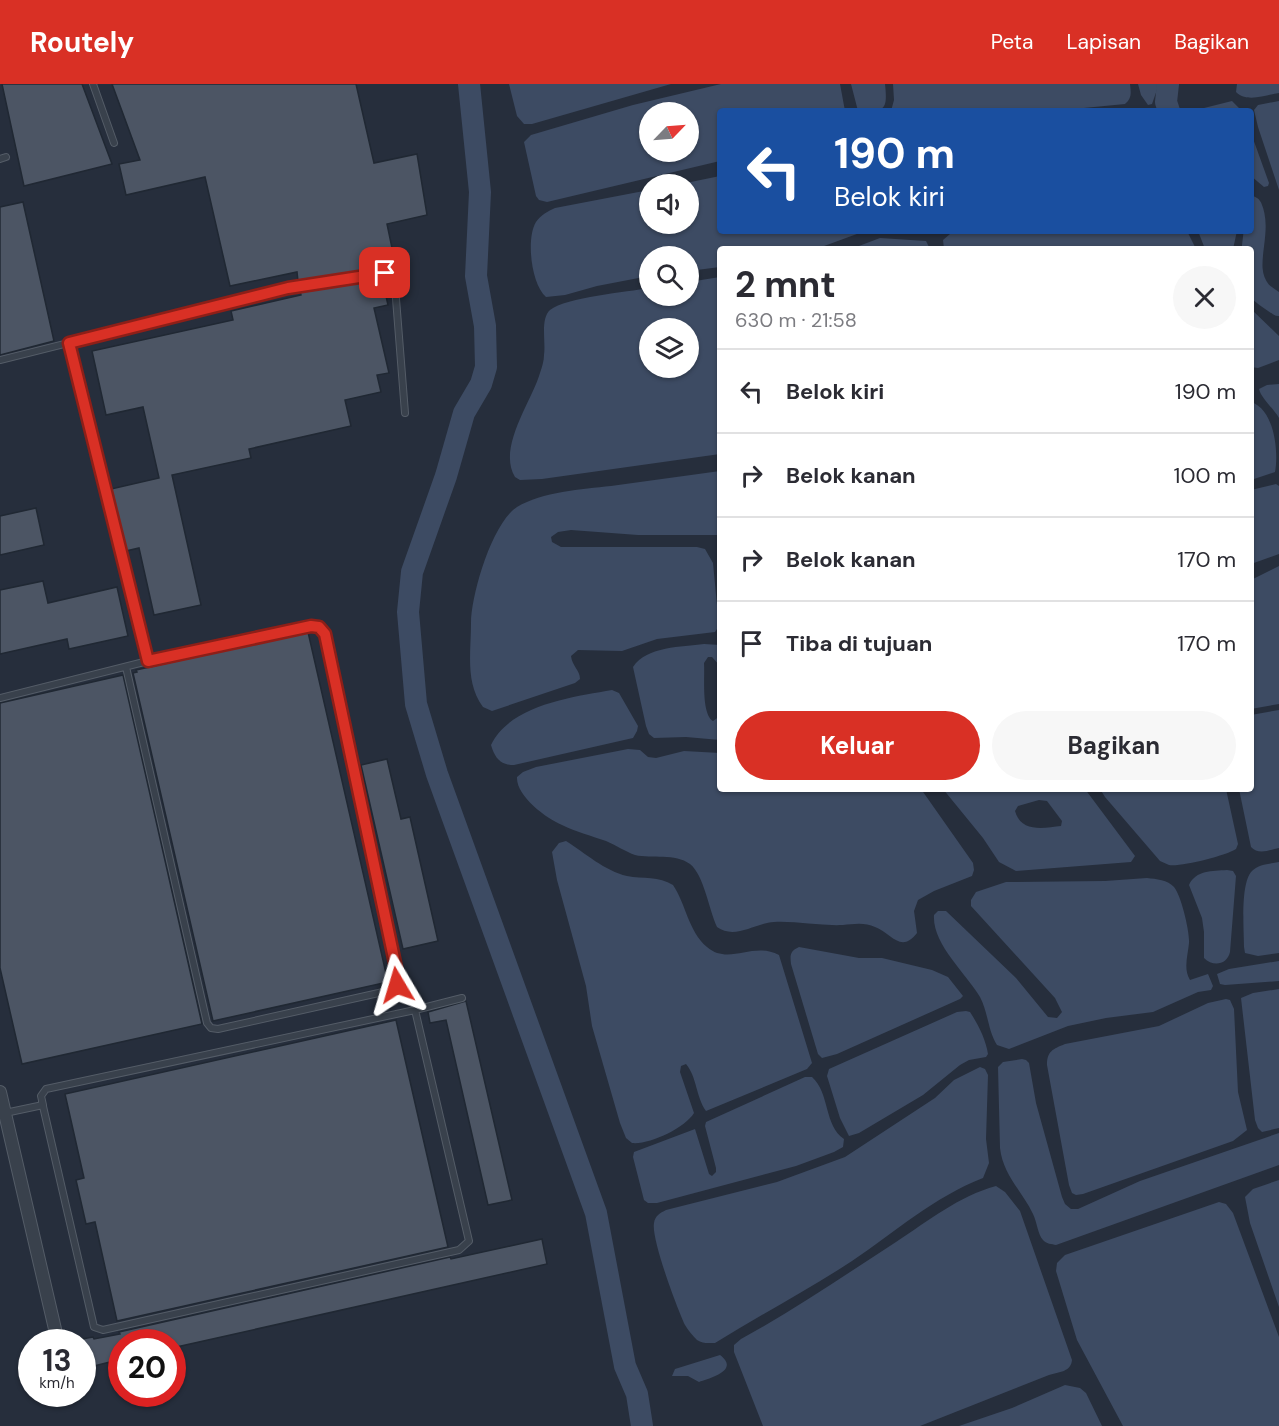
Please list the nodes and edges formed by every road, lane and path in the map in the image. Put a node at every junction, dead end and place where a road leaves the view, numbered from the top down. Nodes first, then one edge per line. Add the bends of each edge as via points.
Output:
1 (93, 84) edge
2 (114, 143) dead end
3 (69, 343) junction
4 (0, 360) edge
5 (405, 413) dead end
6 (148, 661) junction
7 (126, 667) junction
8 (0, 698) edge
9 (462, 998) dead end
10 (415, 1010) junction
11 (0, 1092) edge
12 (42, 1102) junction
13 (5, 1113) junction
14 (55, 1329) edge

1 - 2 lane
3 - 4 lane
3 - 5 lane via 288,288 385,273 395,286
3 - 6 lane
6 - 7 lane
6 - 7 lane via 311,626 319,627 325,634 398,977 392,990 211,1028
7 - 8 lane
9 - 10 lane
10 - 12 lane via 46,1089
10 - 12 lane via 469,1240 459,1250 98,1329 94,1327
11 - 13 street
12 - 13 lane via 43,1105
13 - 14 street

